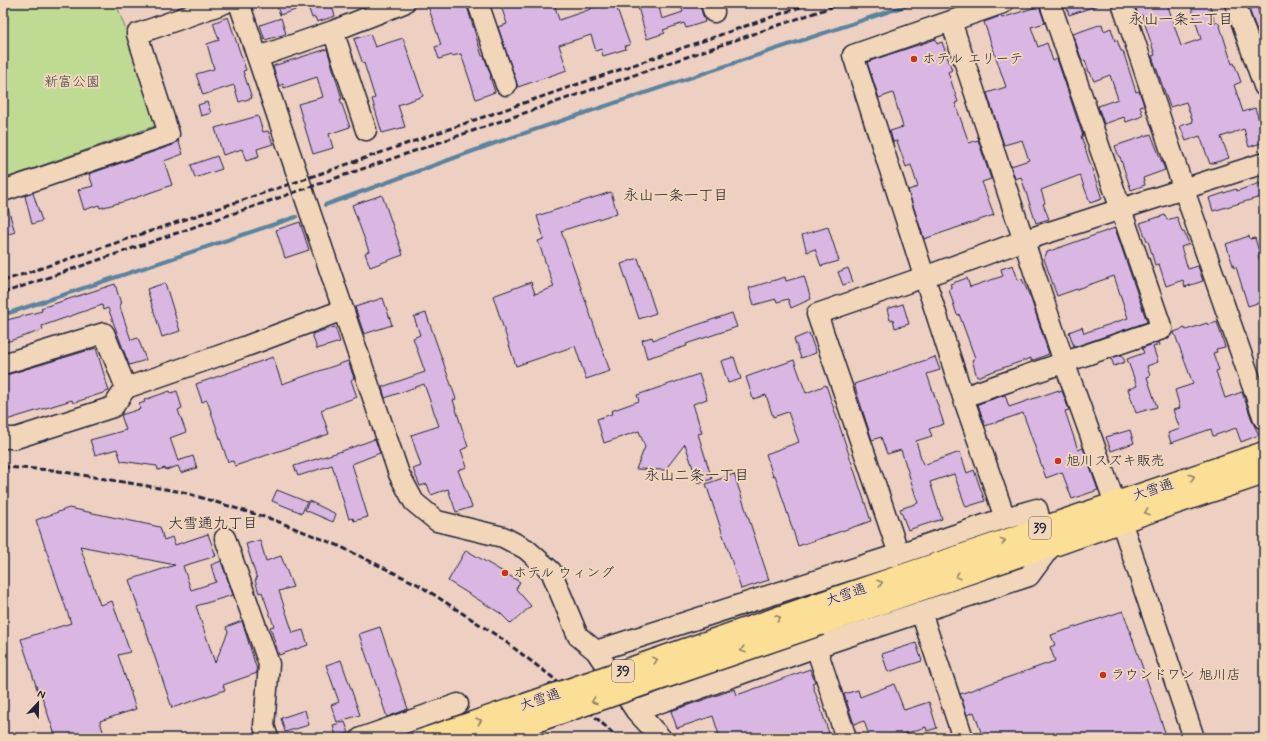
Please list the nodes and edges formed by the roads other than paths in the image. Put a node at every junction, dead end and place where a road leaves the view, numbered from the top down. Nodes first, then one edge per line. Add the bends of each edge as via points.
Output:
1 (225, 3) edge
2 (239, 3) edge
3 (404, 3) edge
4 (478, 3) edge
5 (1003, 3) edge
6 (1050, 3) edge
7 (1122, 3) edge
8 (1235, 3) edge
9 (951, 21) junction
10 (333, 30) junction
11 (258, 57) junction
12 (506, 84) dead end
13 (1264, 86) edge
14 (366, 130) dead end
15 (1264, 163) edge
16 (1184, 190) junction
17 (3, 191) edge
18 (1120, 209) junction
19 (1025, 240) junction
20 (924, 277) junction
21 (343, 310) junction
22 (1064, 362) junction
23 (3, 364) edge
24 (126, 388) junction
25 (963, 397) junction
26 (1264, 419) edge
27 (3, 438) edge
28 (1264, 453) edge
29 (1264, 473) edge
30 (1118, 513) junction
31 (1006, 518) junction
32 (1047, 537) junction
33 (225, 538) dead end
34 (900, 554) junction
35 (921, 612) junction
36 (818, 614) junction
37 (816, 647) junction
38 (596, 651) junction
39 (458, 704) dead end
40 (636, 711) junction
41 (268, 738) edge
42 (361, 738) edge
43 (429, 738) edge
44 (486, 738) edge
45 (661, 738) edge
46 (846, 738) edge
47 (964, 738) edge
48 (1194, 738) edge

1 - 17 street via 136,34 169,134
2 - 11 street
3 - 10 street
4 - 12 street
5 - 9 street
6 - 18 street
7 - 16 street
8 - 13 street
9 - 19 street
9 - 20 street via 853,54
10 - 11 street
10 - 14 street
11 - 21 street
15 - 16 street
16 - 18 street
16 - 26 street
18 - 19 street
18 - 22 street via 1162,328
19 - 20 street
19 - 22 street
20 - 25 street
20 - 34 street via 817,314
21 - 24 street
21 - 38 street via 399,474 414,502 437,521 503,537 526,549 551,571 578,636
22 - 25 street
22 - 30 street
23 - 24 street via 104,333
24 - 27 street via 113,407 16,438
25 - 31 street
30 -> 28 highway, 大雪通 / 39
29 -> 30 highway, 大雪通 / 39
30 - 32 highway, 大雪通 / 39
30 - 48 street
31 - 32 street via 1038,509
31 - 34 street
32 - 35 street via 1029,576
32 - 36 highway, 大雪通 / 39
33 - 41 street via 269,664 264,726
34 - 38 street
35 - 37 street
35 - 47 street
43 -> 36 highway, 大雪通 / 39, bridge
36 -> 44 highway, 大雪通 / 39, bridge
37 - 40 street
37 - 46 street
38 - 40 street
39 - 42 street
40 - 45 street

